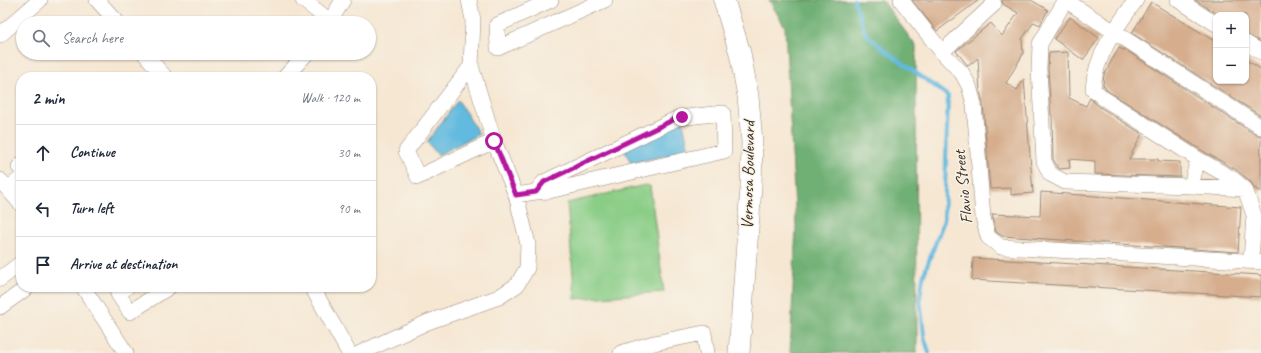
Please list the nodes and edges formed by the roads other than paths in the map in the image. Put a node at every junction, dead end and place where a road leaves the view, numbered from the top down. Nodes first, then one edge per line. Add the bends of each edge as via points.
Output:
1 (40, 0) edge
2 (97, 0) edge
3 (343, 0) edge
4 (468, 0) edge
5 (551, 0) edge
6 (605, 0) edge
7 (724, 0) edge
8 (901, 0) edge
9 (1065, 0) edge
10 (1136, 0) edge
11 (1178, 0) edge
12 (305, 1) edge
13 (994, 4) dead end
14 (22, 16) edge
15 (112, 16) edge
16 (322, 16) edge
17 (333, 16) edge
18 (16, 21) edge
19 (1213, 22) edge
20 (1113, 32) junction
21 (0, 35) edge
22 (497, 36) junction
23 (473, 39) junction
24 (1249, 45) edge
25 (942, 52) junction
26 (1261, 52) edge
27 (150, 60) edge
28 (301, 60) edge
29 (471, 66) junction
30 (161, 72) edge
31 (290, 72) edge
32 (1261, 127) edge
33 (494, 141) junction
34 (1198, 159) junction
35 (16, 180) edge
36 (4, 184) edge
37 (1191, 186) junction
38 (1245, 189) junction
39 (536, 192) junction
40 (516, 195) junction
41 (16, 198) edge
42 (1256, 262) edge
43 (16, 267) edge
44 (0, 279) edge
45 (21, 292) edge
46 (86, 292) edge
47 (121, 292) edge
48 (161, 292) edge
49 (315, 292) edge
50 (124, 302) junction
51 (0, 306) edge
52 (105, 319) junction
53 (126, 353) edge
54 (349, 353) edge
55 (360, 353) edge
56 (621, 353) edge
57 (707, 353) edge
58 (739, 353) edge

1 - 14 street
2 - 15 street
3 - 17 street
4 - 23 street via 473,20
5 - 22 street via 497,25
6 - 22 street via 498,48
7 - 58 main road, Vermosa Boulevard via 740,53 748,96 752,142
8 - 25 street, Flavio Street
9 - 20 street
9 - 37 street via 1040,44 1044,161 1050,174 1065,182
10 - 20 street
11 - 19 street
12 - 16 street
13 - 25 street
18 - 21 street
20 - 32 street
20 - 34 street via 1094,76 1093,89
22 - 23 street
23 - 29 street
24 - 26 street
25 - 42 street, Flavio Street via 969,86 974,104 983,217 988,237 1001,247
27 - 30 street
28 - 31 street
29 - 33 street
29 - 33 street via 406,151 418,177
33 - 40 street
34 - 37 street
34 - 38 street
35 - 36 street
36 - 41 street
37 - 38 street
38 - 42 street via 1254,215
39 - 39 street via 724,151 723,113 678,118 544,182
39 - 40 street
40 - 55 street via 528,244 527,268 517,285 499,297 428,322
43 - 44 street
45 - 51 street
46 - 52 street
47 - 50 street via 118,294
48 - 50 street via 130,312
49 - 54 street
50 - 52 street
52 - 53 street
56 - 57 street via 704,333

